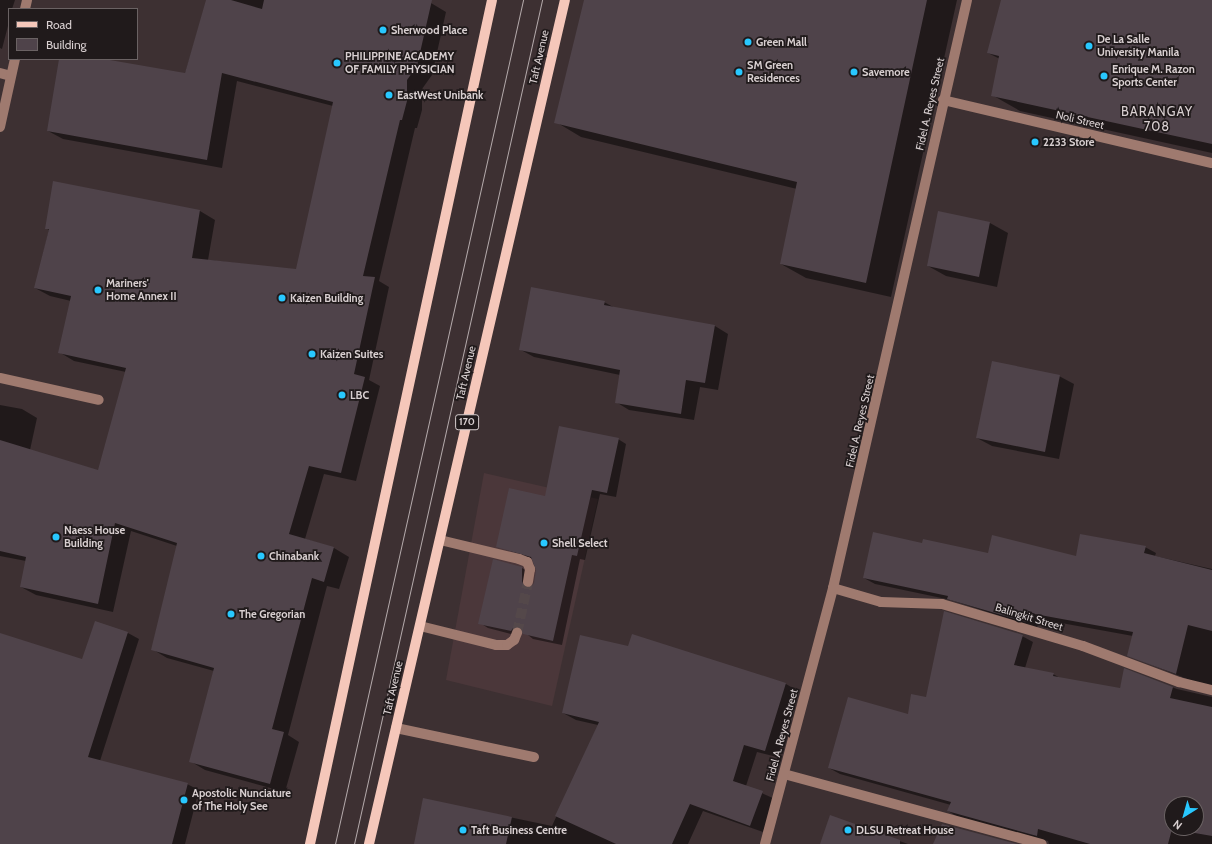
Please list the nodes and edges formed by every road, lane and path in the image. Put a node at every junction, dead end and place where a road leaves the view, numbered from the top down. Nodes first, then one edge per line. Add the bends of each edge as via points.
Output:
1 (492, 0) edge
2 (565, 0) edge
3 (967, 0) edge
4 (15, 60) edge
5 (0, 73) edge
6 (11, 76) junction
7 (943, 100) junction
8 (0, 127) edge
9 (1212, 163) edge
10 (0, 378) edge
11 (99, 400) dead end
12 (440, 540) junction
13 (528, 582) tunnel mouth
14 (834, 588) junction
15 (420, 626) junction
16 (517, 633) tunnel mouth
17 (1212, 690) edge
18 (396, 728) junction
19 (534, 757) dead end
20 (784, 774) junction
21 (310, 844) edge
22 (369, 844) edge
23 (765, 844) edge
24 (1042, 844) edge

1 - 21 main road
2 - 12 main road, Taft Avenue / 170
3 - 7 street, Fidel A. Reyes Street
4 - 6 street
5 - 6 street
6 - 8 street
7 - 9 street, Noli Street
7 - 14 street, Fidel A. Reyes Street
10 - 11 street
12 - 13 street via 527,562 530,568
12 - 15 main road, Taft Avenue / 170
14 - 17 street, Balingkit Street via 881,602 942,604 1083,646 1179,682
14 - 20 street, Fidel A. Reyes Street
15 - 16 street via 496,645 507,645 514,640
15 - 18 main road, Taft Avenue / 170
18 - 19 street
18 - 22 main road, Taft Avenue / 170
20 - 23 street, Fidel A. Reyes Street
20 - 24 street

